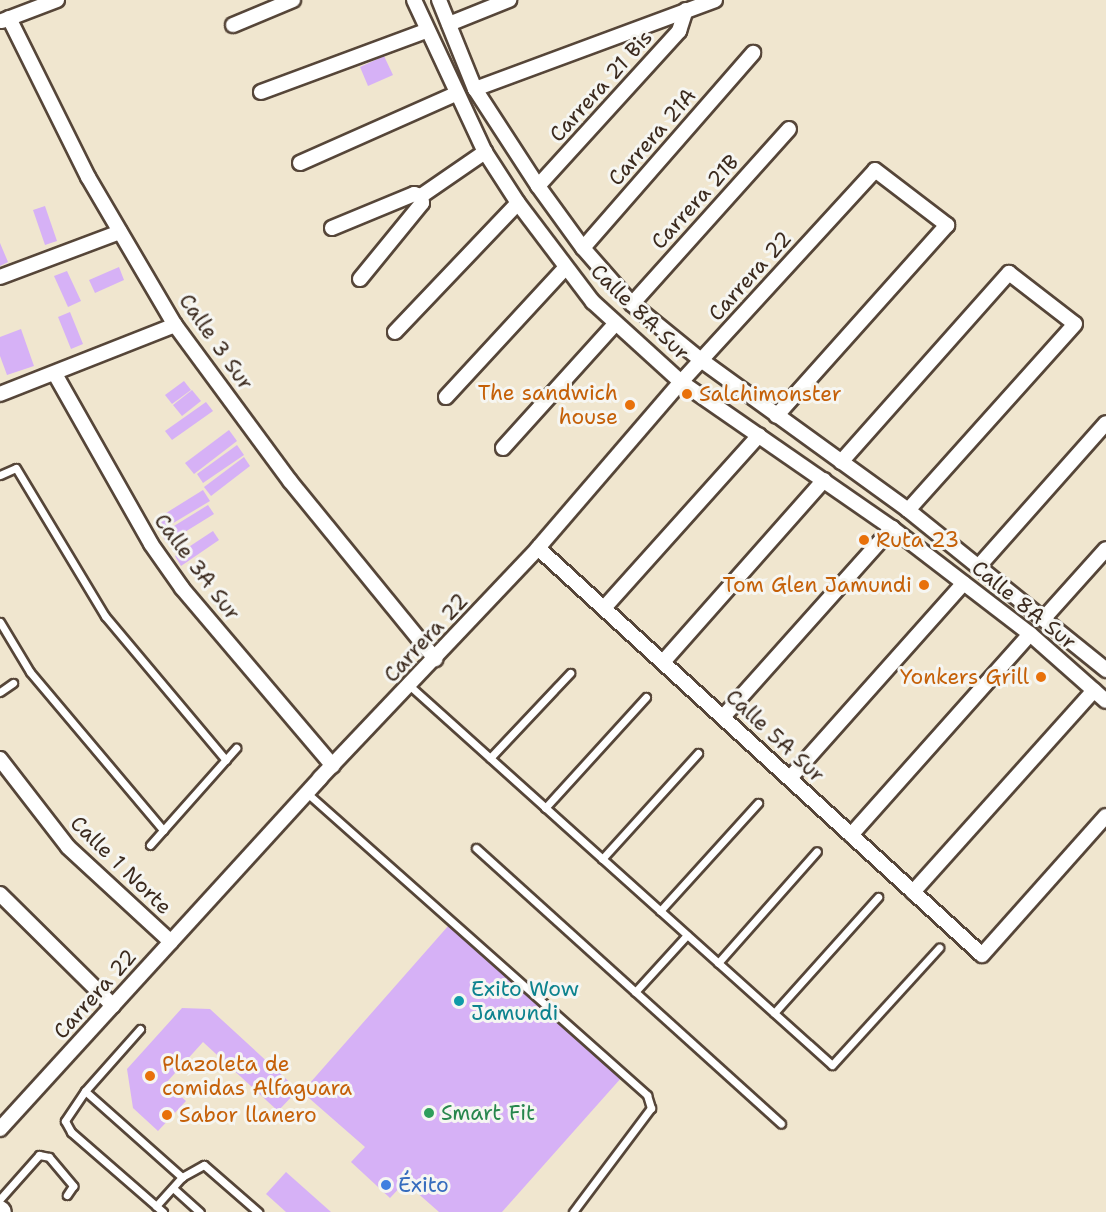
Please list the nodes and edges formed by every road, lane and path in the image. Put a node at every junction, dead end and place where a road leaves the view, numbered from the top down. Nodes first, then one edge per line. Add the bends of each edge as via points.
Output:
1 (57, 0) edge
2 (293, 0) edge
3 (414, 0) edge
4 (439, 0) edge
5 (509, 0) edge
6 (715, 0) edge
7 (686, 10) junction
8 (4, 20) edge
9 (449, 24) junction
10 (233, 25) dead end
11 (426, 31) junction
12 (753, 53) dead end
13 (476, 89) junction
14 (261, 92) dead end
15 (456, 94) junction
16 (789, 129) dead end
17 (485, 152) junction
18 (300, 163) dead end
19 (538, 186) junction
20 (421, 196) junction
21 (518, 203) junction
22 (332, 228) dead end
23 (120, 232) junction
24 (583, 248) junction
25 (565, 267) junction
26 (0, 277) edge
27 (360, 279) dead end
28 (632, 304) junction
29 (615, 324) junction
30 (175, 325) junction
31 (395, 332) dead end
32 (701, 360) junction
33 (55, 374) junction
34 (681, 382) junction
35 (0, 394) edge
36 (446, 397) dead end
37 (776, 416) junction
38 (1106, 423) edge
39 (759, 435) junction
40 (503, 448) dead end
41 (840, 462) junction
42 (0, 475) edge
43 (824, 480) junction
44 (908, 510) junction
45 (892, 528) junction
46 (538, 548) junction
47 (1106, 549) edge
48 (979, 566) junction
49 (964, 583) junction
50 (604, 608) junction
51 (1045, 617) junction
52 (0, 622) edge
53 (1030, 634) junction
54 (435, 659) junction
55 (663, 662) junction
56 (1106, 670) edge
57 (570, 673) dead end
58 (13, 684) dead end
59 (410, 686) junction
60 (1094, 690) junction
61 (0, 692) edge
62 (646, 697) dead end
63 (1106, 701) edge
64 (723, 717) junction
65 (236, 747) dead end
66 (698, 753) dead end
67 (490, 758) junction
68 (0, 759) edge
69 (226, 760) junction
70 (333, 766) junction
71 (790, 778) junction
72 (306, 793) junction
73 (758, 803) dead end
74 (545, 807) junction
75 (1106, 816) edge
76 (163, 830) junction
77 (851, 835) junction
78 (150, 845) dead end
79 (476, 848) dead end
80 (817, 851) dead end
81 (602, 859) junction
82 (913, 892) junction
83 (0, 894) edge
84 (878, 897) dead end
85 (660, 911) junction
86 (687, 935) junction
87 (171, 942) junction
88 (939, 948) dead end
89 (718, 963) junction
90 (635, 992) junction
91 (113, 1006) junction
92 (774, 1013) junction
93 (140, 1029) dead end
94 (85, 1091) junction
95 (781, 1124) dead end
96 (0, 1129) edge
97 (182, 1177) junction
98 (173, 1188) junction
99 (67, 1195) dead end
100 (0, 1199) edge
101 (156, 1206) junction
102 (577, 1210) edge
103 (163, 1212) edge
104 (200, 1212) edge
105 (258, 1212) edge

1 - 8 street
2 - 10 street
3 - 11 street, Calle 8A Sur
4 - 9 street, Calle 8A Sur
5 - 9 street
6 - 7 street
7 - 13 street
7 - 19 street, Carrera 21 Bis via 679,31
8 - 23 street, Calle 3 Sur
9 - 13 street, Calle 8A Sur
11 - 14 street
11 - 15 street, Calle 8A Sur
12 - 24 street, Carrera 21A
13 - 19 street, Calle 8A Sur
15 - 17 street, Calle 8A Sur
15 - 18 street
16 - 28 street, Carrera 21B
17 - 20 street
17 - 21 street, Calle 8A Sur
19 - 24 street, Calle 8A Sur
20 - 22 street via 414,194
20 - 27 street via 422,203
21 - 25 street, Calle 8A Sur
21 - 31 street
23 - 26 street
23 - 30 street, Calle 3 Sur
24 - 28 street, Calle 8A Sur
25 - 29 street, Calle 8A Sur
25 - 36 street
28 - 32 street, Calle 8A Sur
29 - 34 street, Calle 8A Sur
29 - 40 street
30 - 33 street
30 - 54 street, Calle 3 Sur via 290,481
32 - 34 street, Carrera 22
32 - 37 street, Calle 8A Sur
32 - 37 street, Carrera 22 via 875,170 947,225
33 - 35 street
33 - 70 street, Calle 3A Sur via 98,457 163,562
34 - 39 street, Calle 8A Sur
34 - 46 street, Carrera 22
37 - 41 street, Calle 8A Sur
38 - 48 street
39 - 43 street, Calle 8A Sur
39 - 50 street
41 - 44 street, Calle 8A Sur
41 - 44 street via 1009,273 1075,324
42 - 69 lane via 16,468 105,616
43 - 45 street, Calle 8A Sur
43 - 55 street
44 - 48 street, Calle 8A Sur
45 - 49 street, Calle 8A Sur
45 - 64 street
46 - 50 street, Calle 5A Sur
46 - 54 street, Carrera 22
47 - 51 street
48 - 51 street, Calle 8A Sur
49 - 53 street, Calle 8A Sur
49 - 71 street
50 - 55 street, Calle 5A Sur
51 - 56 street, Calle 8A Sur
52 - 76 lane via 30,672
53 - 60 street, Calle 8A Sur
53 - 77 street
54 - 59 street, Carrera 22
55 - 64 street, Calle 5A Sur
57 - 67 lane
58 - 61 lane
59 - 67 lane
59 - 70 street, Carrera 22
60 - 63 street, Calle 8A Sur
60 - 82 street
62 - 74 lane
64 - 71 street, Calle 5A Sur
65 - 69 lane
66 - 81 lane
67 - 74 lane
68 - 87 street, Calle 1 Norte via 68,848
69 - 76 lane
70 - 72 street, Carrera 22
71 - 77 street, Calle 5A Sur
72 - 87 street, Carrera 22
72 - 102 lane via 647,1095 651,1108
73 - 85 lane
74 - 81 lane
75 - 82 street, Calle 5A Sur via 982,955
76 - 78 lane
77 - 82 street, Calle 5A Sur
79 - 90 lane
80 - 89 lane
81 - 85 lane
83 - 91 street
84 - 92 lane
85 - 86 lane
86 - 89 lane
86 - 90 lane
87 - 91 street, Carrera 22
88 - 92 lane via 832,1065
89 - 92 lane
90 - 95 lane
91 - 96 street, Carrera 22
93 - 94 lane
94 - 97 lane
94 - 101 lane via 65,1120 71,1132
97 - 98 lane
97 - 105 lane via 204,1166
98 - 101 lane
98 - 104 lane
99 - 100 lane via 73,1186 49,1157 39,1155
101 - 103 lane

